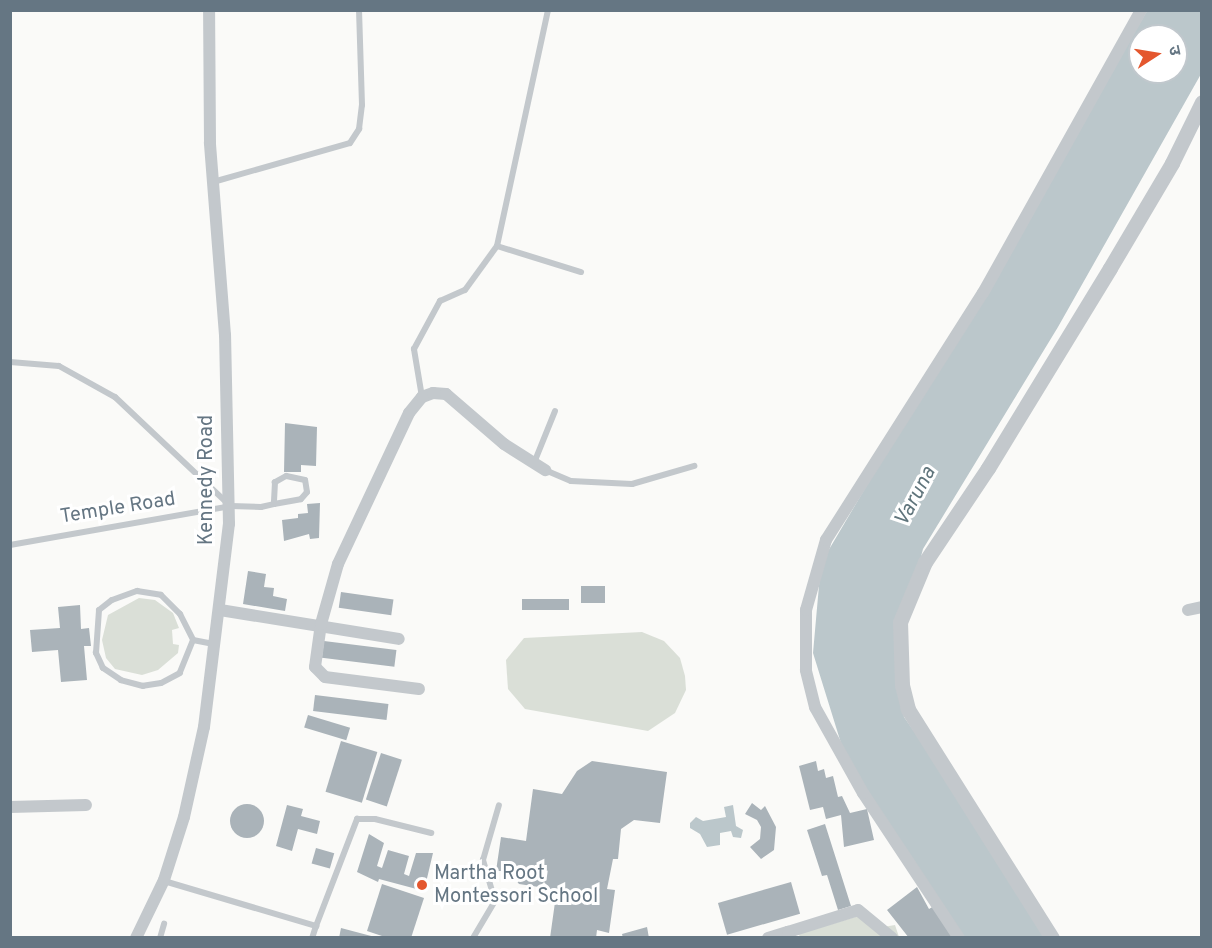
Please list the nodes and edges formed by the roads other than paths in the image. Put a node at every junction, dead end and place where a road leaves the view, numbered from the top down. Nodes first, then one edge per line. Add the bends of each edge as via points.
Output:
1 (209, 10) edge
2 (359, 10) edge
3 (548, 10) edge
4 (1141, 10) edge
5 (1202, 102) edge
6 (213, 182) junction
7 (497, 246) junction
8 (581, 273) dead end
9 (10, 362) edge
10 (422, 398) junction
11 (555, 411) dead end
12 (534, 463) junction
13 (694, 466) dead end
14 (545, 471) joint
15 (274, 504) junction
16 (231, 506) junction
17 (10, 545) edge
18 (1202, 607) edge
19 (1188, 609) dead end
20 (220, 610) junction
21 (321, 624) junction
22 (399, 639) dead end
23 (193, 640) junction
24 (215, 645) junction
25 (419, 689) dead end
26 (86, 805) dead end
27 (499, 805) dead end
28 (10, 807) edge
29 (431, 832) dead end
30 (164, 880) junction
31 (164, 924) dead end
32 (316, 926) junction
33 (789, 935) edge
34 (136, 938) edge
35 (160, 938) edge
36 (312, 938) edge
37 (473, 938) edge
38 (768, 938) edge
39 (892, 938) edge
40 (959, 938) edge
41 (1052, 938) edge

1 - 6 street, Kennedy Road
2 - 6 lane via 362,105 359,129 350,143
3 - 7 lane
4 - 40 street via 983,293 826,540 806,610 806,670 815,707 863,793
5 - 41 street via 1172,164 1110,268 988,468 924,561 900,622 902,685 908,709
6 - 16 street, Kennedy Road via 225,335
7 - 8 lane
7 - 10 lane via 465,290 440,300 414,349
9 - 16 lane via 59,366 115,397
10 - 12 street via 433,393 446,394 504,444
10 - 21 street via 404,423 345,547
11 - 12 lane
12 - 14 street
13 - 14 lane via 632,484 571,481
15 - 15 lane, Temple Road via 301,499 307,492 306,480 286,476 274,482
15 - 16 lane, Temple Road
16 - 17 lane, Temple Road
16 - 20 street, Kennedy Road
18 - 19 street
20 - 21 street
20 - 24 street, Kennedy Road
21 - 22 street
21 - 25 street via 315,668 321,676
23 - 23 lane via 180,614 161,595 137,591 111,600 99,610 96,653 103,669 121,680 143,686 161,683 180,673
23 - 24 lane
24 - 30 street, Kennedy Road via 204,727 184,817
26 - 28 street
27 - 37 lane via 483,860 495,901
29 - 32 lane via 375,819 357,819
30 - 32 lane
30 - 34 street, Kennedy Road
31 - 35 lane
32 - 36 lane
33 - 38 street
33 - 39 street via 858,910

